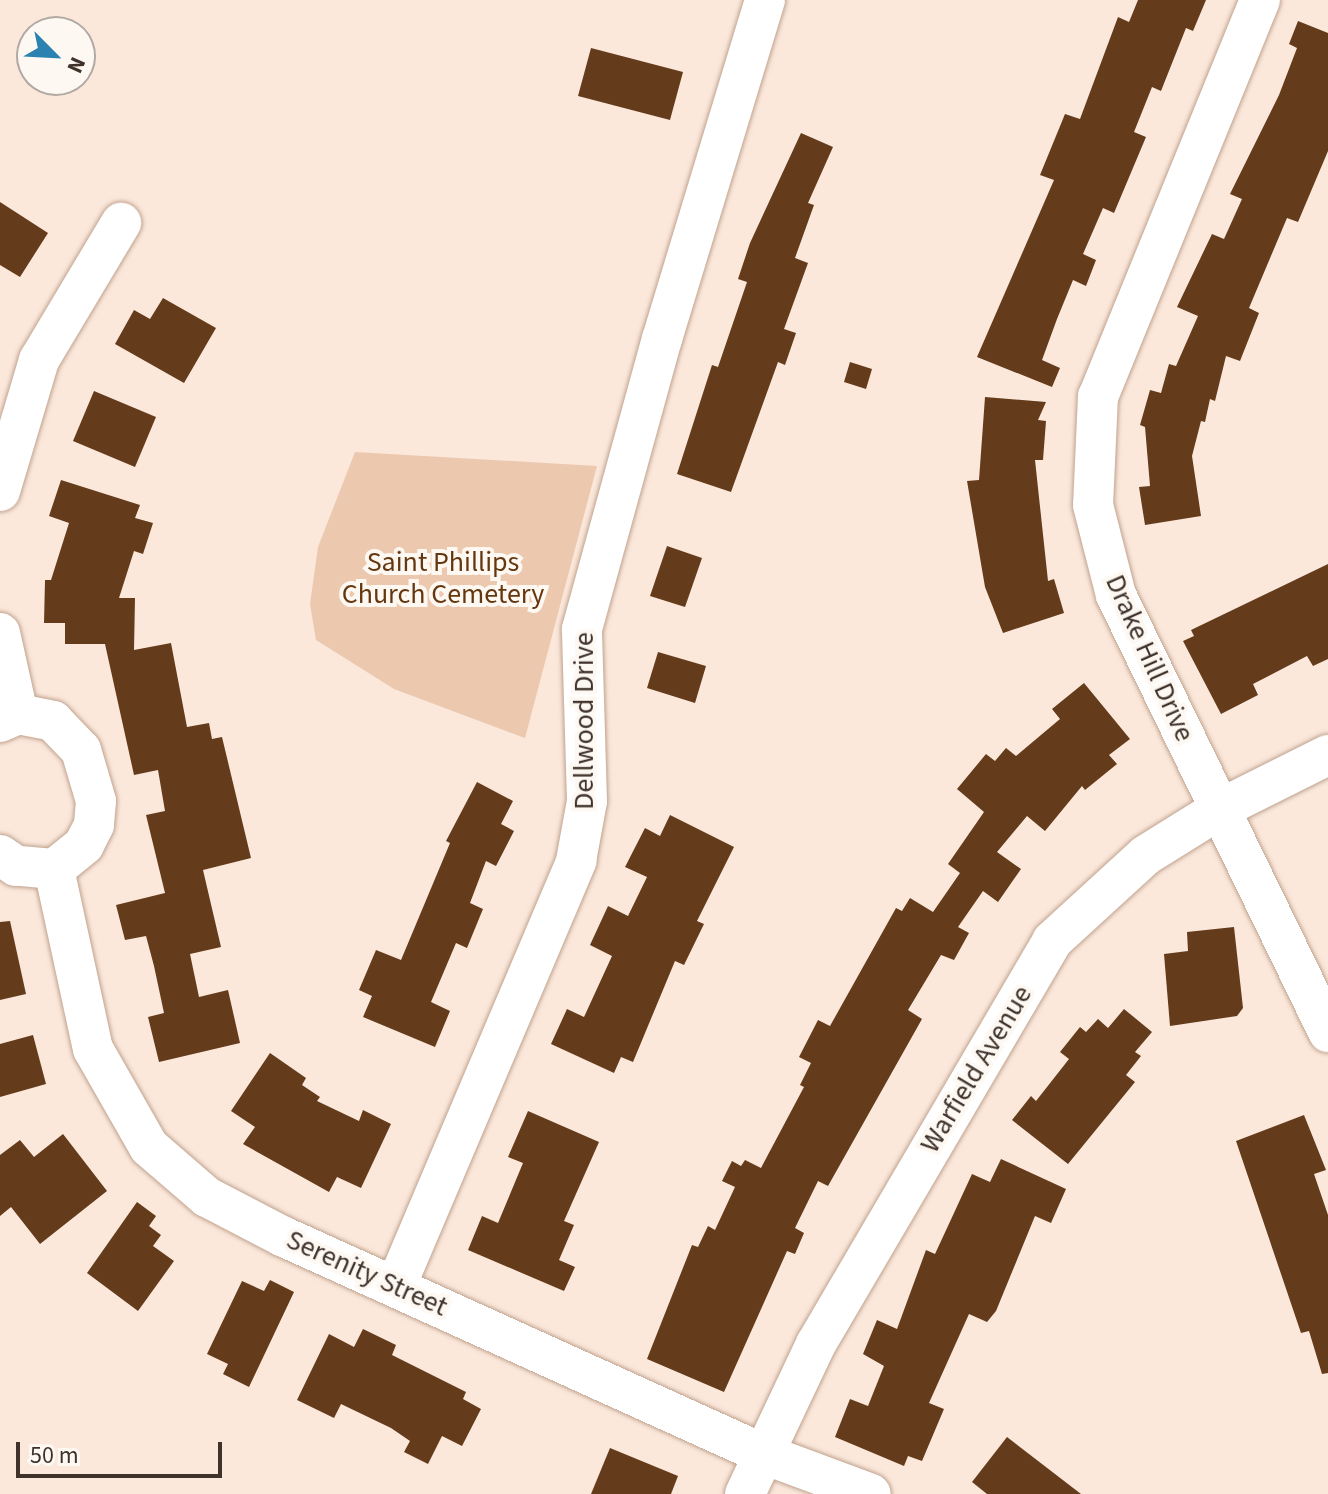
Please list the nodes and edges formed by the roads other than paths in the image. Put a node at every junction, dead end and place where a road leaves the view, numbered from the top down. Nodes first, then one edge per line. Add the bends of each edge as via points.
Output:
1 (765, 0) edge
2 (1260, 0) edge
3 (121, 223) dead end
4 (0, 491) edge
5 (0, 633) edge
6 (9, 718) edge
7 (1328, 755) edge
8 (1220, 809) junction
9 (0, 855) edge
10 (54, 869) junction
11 (1328, 1032) edge
12 (396, 1286) junction
13 (761, 1453) junction
14 (745, 1494) edge
15 (871, 1494) edge

1 - 12 street, Dellwood Drive via 582,629 587,801 576,861
2 - 8 street, Drake Hill Drive via 1098,396 1093,505 1116,595
3 - 4 street via 39,360
5 - 6 street
6 - 10 street via 53,721 81,750 91,772 94,825 84,845
7 - 8 street, Warfield Avenue
8 - 11 street, Drake Hill Drive
8 - 13 street, Warfield Avenue via 1146,855 1052,941 816,1344
9 - 10 street via 16,866
10 - 12 street, Serenity Street via 93,1049 149,1147 207,1197
12 - 13 street, Serenity Street
13 - 14 street, Warfield Avenue
13 - 15 street, Serenity Street

